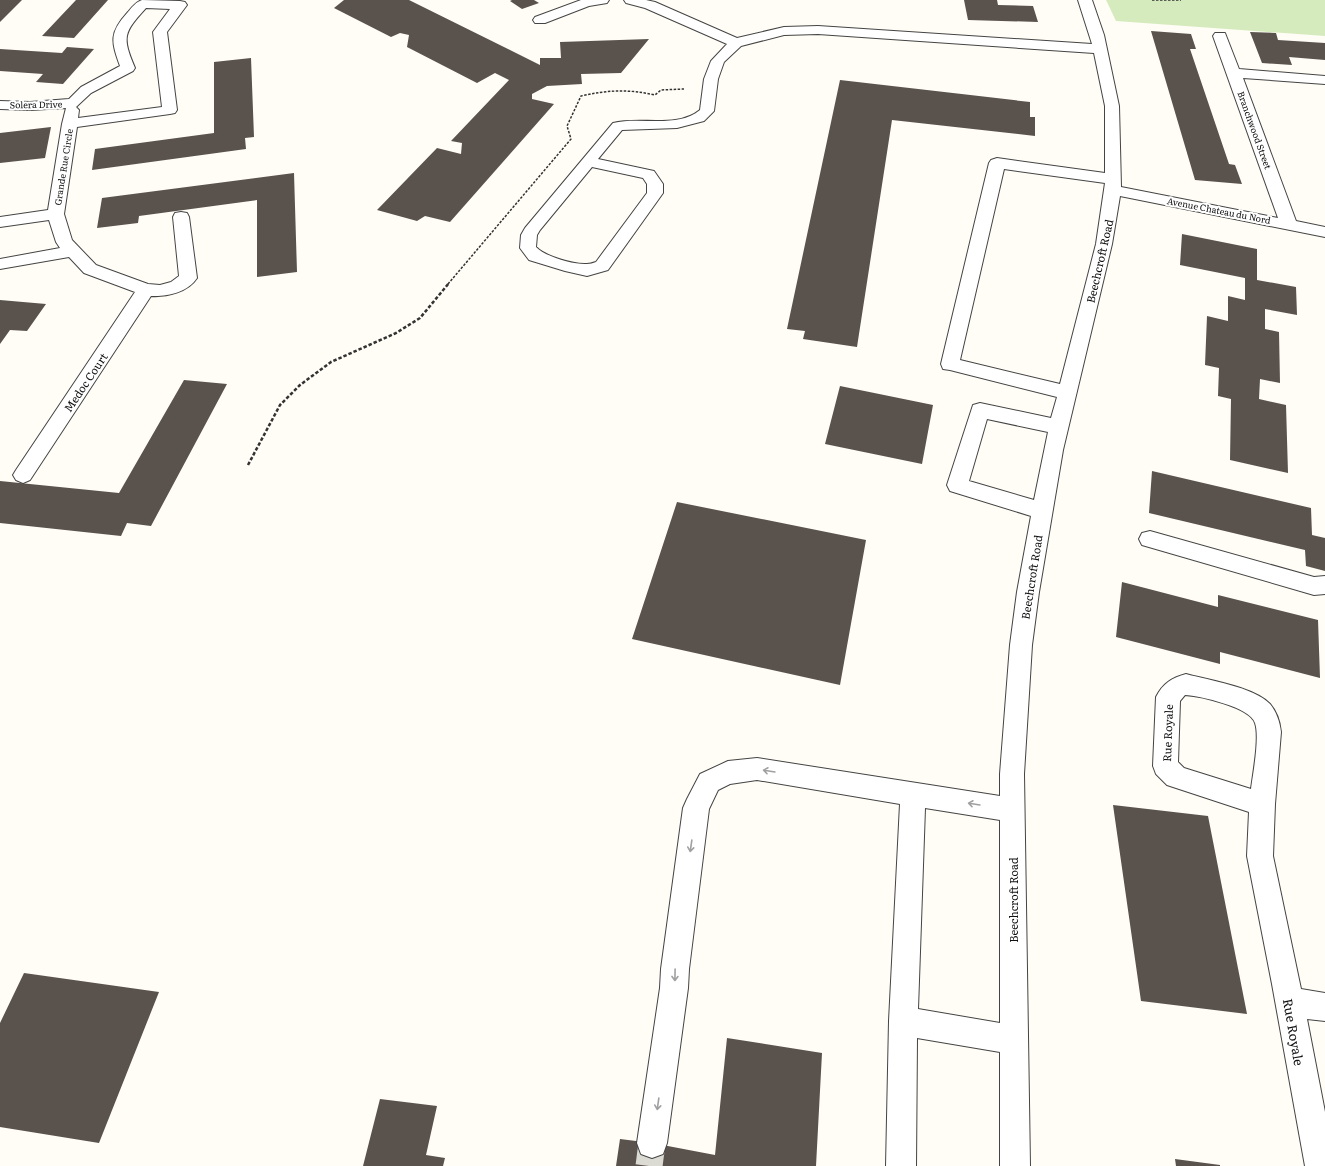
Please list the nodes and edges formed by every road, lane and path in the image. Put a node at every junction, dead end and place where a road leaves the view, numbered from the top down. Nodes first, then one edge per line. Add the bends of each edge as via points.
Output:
1 (602, 0) edge
2 (631, 0) edge
3 (1085, 0) edge
4 (1152, 0) edge
5 (1181, 0) edge
6 (540, 20) dead end
7 (1220, 36) dead end
8 (736, 43) junction
9 (1100, 49) junction
10 (146, 66) junction
11 (1234, 73) junction
12 (1325, 80) edge
13 (685, 89) dead end
14 (73, 103) junction
15 (0, 105) edge
16 (70, 124) junction
17 (588, 162) junction
18 (1113, 185) junction
19 (56, 214) junction
20 (181, 217) dead end
21 (0, 222) edge
22 (1289, 224) junction
23 (1325, 232) edge
24 (74, 251) junction
25 (0, 264) edge
26 (146, 290) junction
27 (1067, 393) junction
28 (1058, 427) junction
29 (248, 465) dead end
30 (23, 475) dead end
31 (1042, 511) junction
32 (1150, 539) dead end
33 (1325, 585) edge
34 (913, 794) junction
35 (1262, 804) junction
36 (1012, 810) junction
37 (1289, 1002) junction
38 (1325, 1007) edge
39 (902, 1021) junction
40 (1014, 1040) junction
41 (652, 1143) tunnel mouth
42 (902, 1166) edge
43 (1015, 1166) edge
44 (1320, 1166) edge

1 - 6 street via 586,3
2 - 8 street via 650,5
3 - 9 street, Beechcroft Road
4 - 5 path
7 - 11 street, Branchwood Street
8 - 9 street via 784,31 818,30
8 - 17 street via 718,61 711,79 707,110 699,118 677,124 618,126
9 - 18 street, Beechcroft Road via 1112,106
10 - 10 street via 160,32 180,6 142,4 118,34 120,48
10 - 14 street via 86,90
10 - 16 street via 170,110
11 - 12 street
11 - 22 street, Branchwood Street
13 - 29 path via 661,90 655,95 633,90 603,91 581,96 566,126 570,139 420,318 396,333 331,362 300,384 280,405
14 - 15 street, Solera Drive
14 - 16 street, Grande Rue Circle
16 - 19 street, Grande Rue Circle
17 - 17 street via 533,228 528,248 535,256 587,270 602,266 655,193 655,184 648,174
18 - 22 street, Avenue Chateau du Nord
18 - 27 street, Beechcroft Road via 1104,244
18 - 27 street, Avenue Chateau du Nord via 997,163 950,364
19 - 21 street
19 - 24 street, Grande Rue Circle via 64,242
20 - 26 street, Grande Rue Circle via 188,278 177,286 161,291
22 - 23 street, Avenue Chateau du Nord
24 - 25 street
24 - 26 street, Grande Rue Circle via 90,269
26 - 30 street, Medoc Court
27 - 28 street, Beechcroft Road
28 - 31 street, Beechcroft Road
28 - 31 street via 980,410 957,485
31 - 36 street, Beechcroft Road via 1021,645
32 - 33 street via 1314,586
36 -> 34 street
34 - 39 street
34 -> 41 street via 757,769 728,773 708,782 696,808
35 - 35 street, Rue Royale via 1268,721 1260,710 1249,702 1186,684 1177,686 1168,697 1165,766 1176,777
35 - 37 street, Rue Royale via 1260,856
36 - 40 street, Beechcroft Road
37 - 38 street
37 - 44 street, Rue Royale
39 - 40 street
39 - 42 street
40 - 43 street, Beechcroft Road

